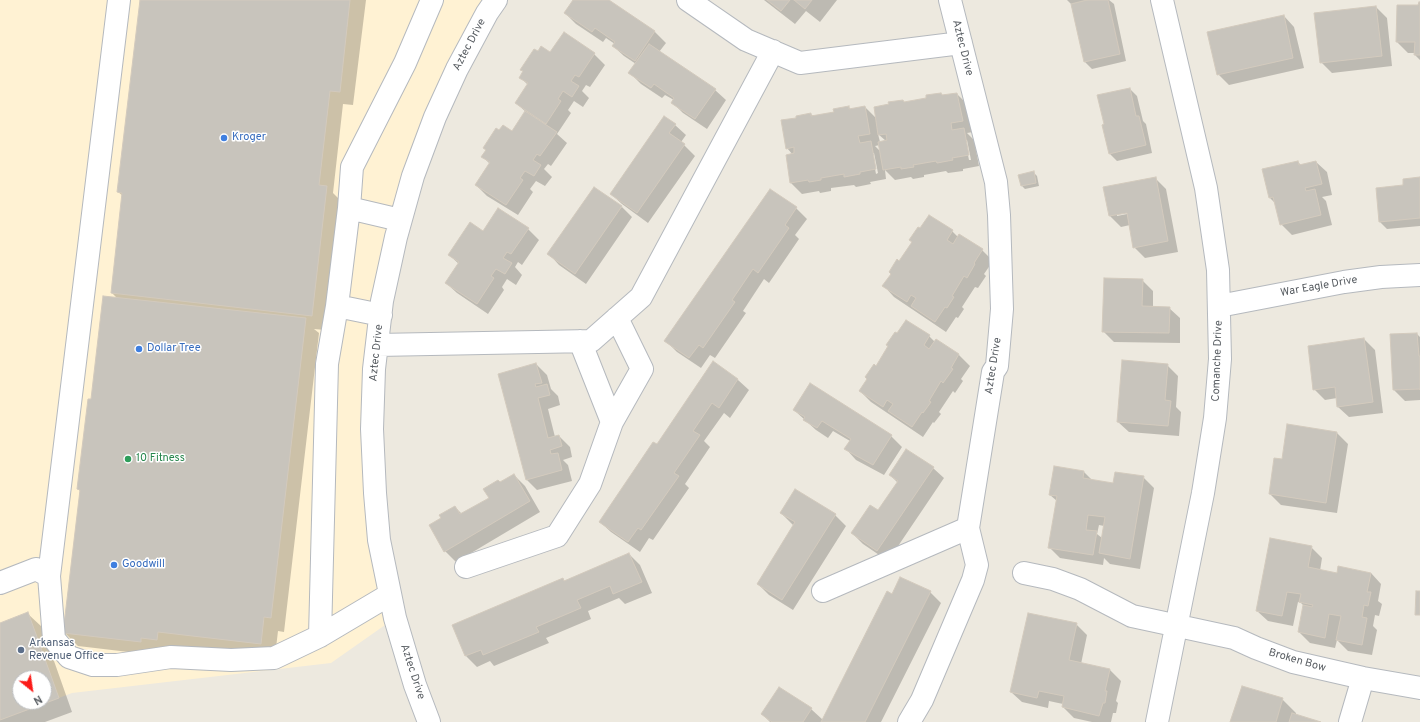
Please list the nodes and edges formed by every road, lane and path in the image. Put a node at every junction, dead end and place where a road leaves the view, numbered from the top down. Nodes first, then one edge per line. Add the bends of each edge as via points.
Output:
1 (119, 0) edge
2 (432, 0) edge
3 (496, 0) edge
4 (688, 0) edge
5 (950, 0) edge
6 (1162, 0) edge
7 (961, 43) junction
8 (773, 51) junction
9 (349, 208) junction
10 (400, 220) junction
11 (1420, 275) edge
12 (337, 306) junction
13 (1219, 306) junction
14 (381, 315) junction
15 (617, 318) junction
16 (580, 341) junction
17 (377, 345) junction
18 (612, 422) junction
19 (968, 528) junction
20 (466, 567) dead end
21 (1024, 573) dead end
22 (49, 576) junction
23 (0, 583) edge
24 (823, 591) dead end
25 (389, 595) junction
26 (1177, 626) junction
27 (320, 636) junction
28 (1364, 678) junction
29 (1420, 688) edge
30 (429, 722) edge
31 (909, 722) edge
32 (1157, 722) edge
33 (1350, 722) edge

1 - 22 street
2 - 9 street via 405,63 352,167
3 - 10 street, Aztec Drive via 457,69 435,118
4 - 8 street via 746,40
5 - 7 street, Aztec Drive
6 - 13 street, Comanche Drive via 1206,188 1218,270
7 - 8 street via 800,63
7 - 19 street, Aztec Drive via 996,182 1002,308 997,366 993,372
8 - 15 street via 641,297
9 - 10 street
9 - 12 street
10 - 14 street, Aztec Drive
11 - 13 street, War Eagle Drive via 1344,282
12 - 14 street
12 - 27 street via 327,364
13 - 26 street, Comanche Drive via 1220,359 1215,418 1204,493
14 - 17 street, Aztec Drive
15 - 16 street via 591,341
15 - 18 street via 642,370
16 - 17 street
16 - 18 street
17 - 25 street, Aztec Drive via 372,429 374,477 379,540
18 - 20 street via 590,484 557,536
19 - 24 street
19 - 31 street, Aztec Drive via 977,565 973,580 922,700
21 - 26 street, Broken Bow via 1053,579 1080,589 1132,616
22 - 23 street via 36,569
22 - 27 street via 54,639 69,657 93,664 117,665 171,657 231,660 274,658
25 - 27 street
25 - 30 street, Aztec Drive via 415,685
26 - 28 street, Broken Bow via 1234,638 1293,662
26 - 32 street, Comanche Drive
28 - 29 street, Broken Bow
28 - 33 street

